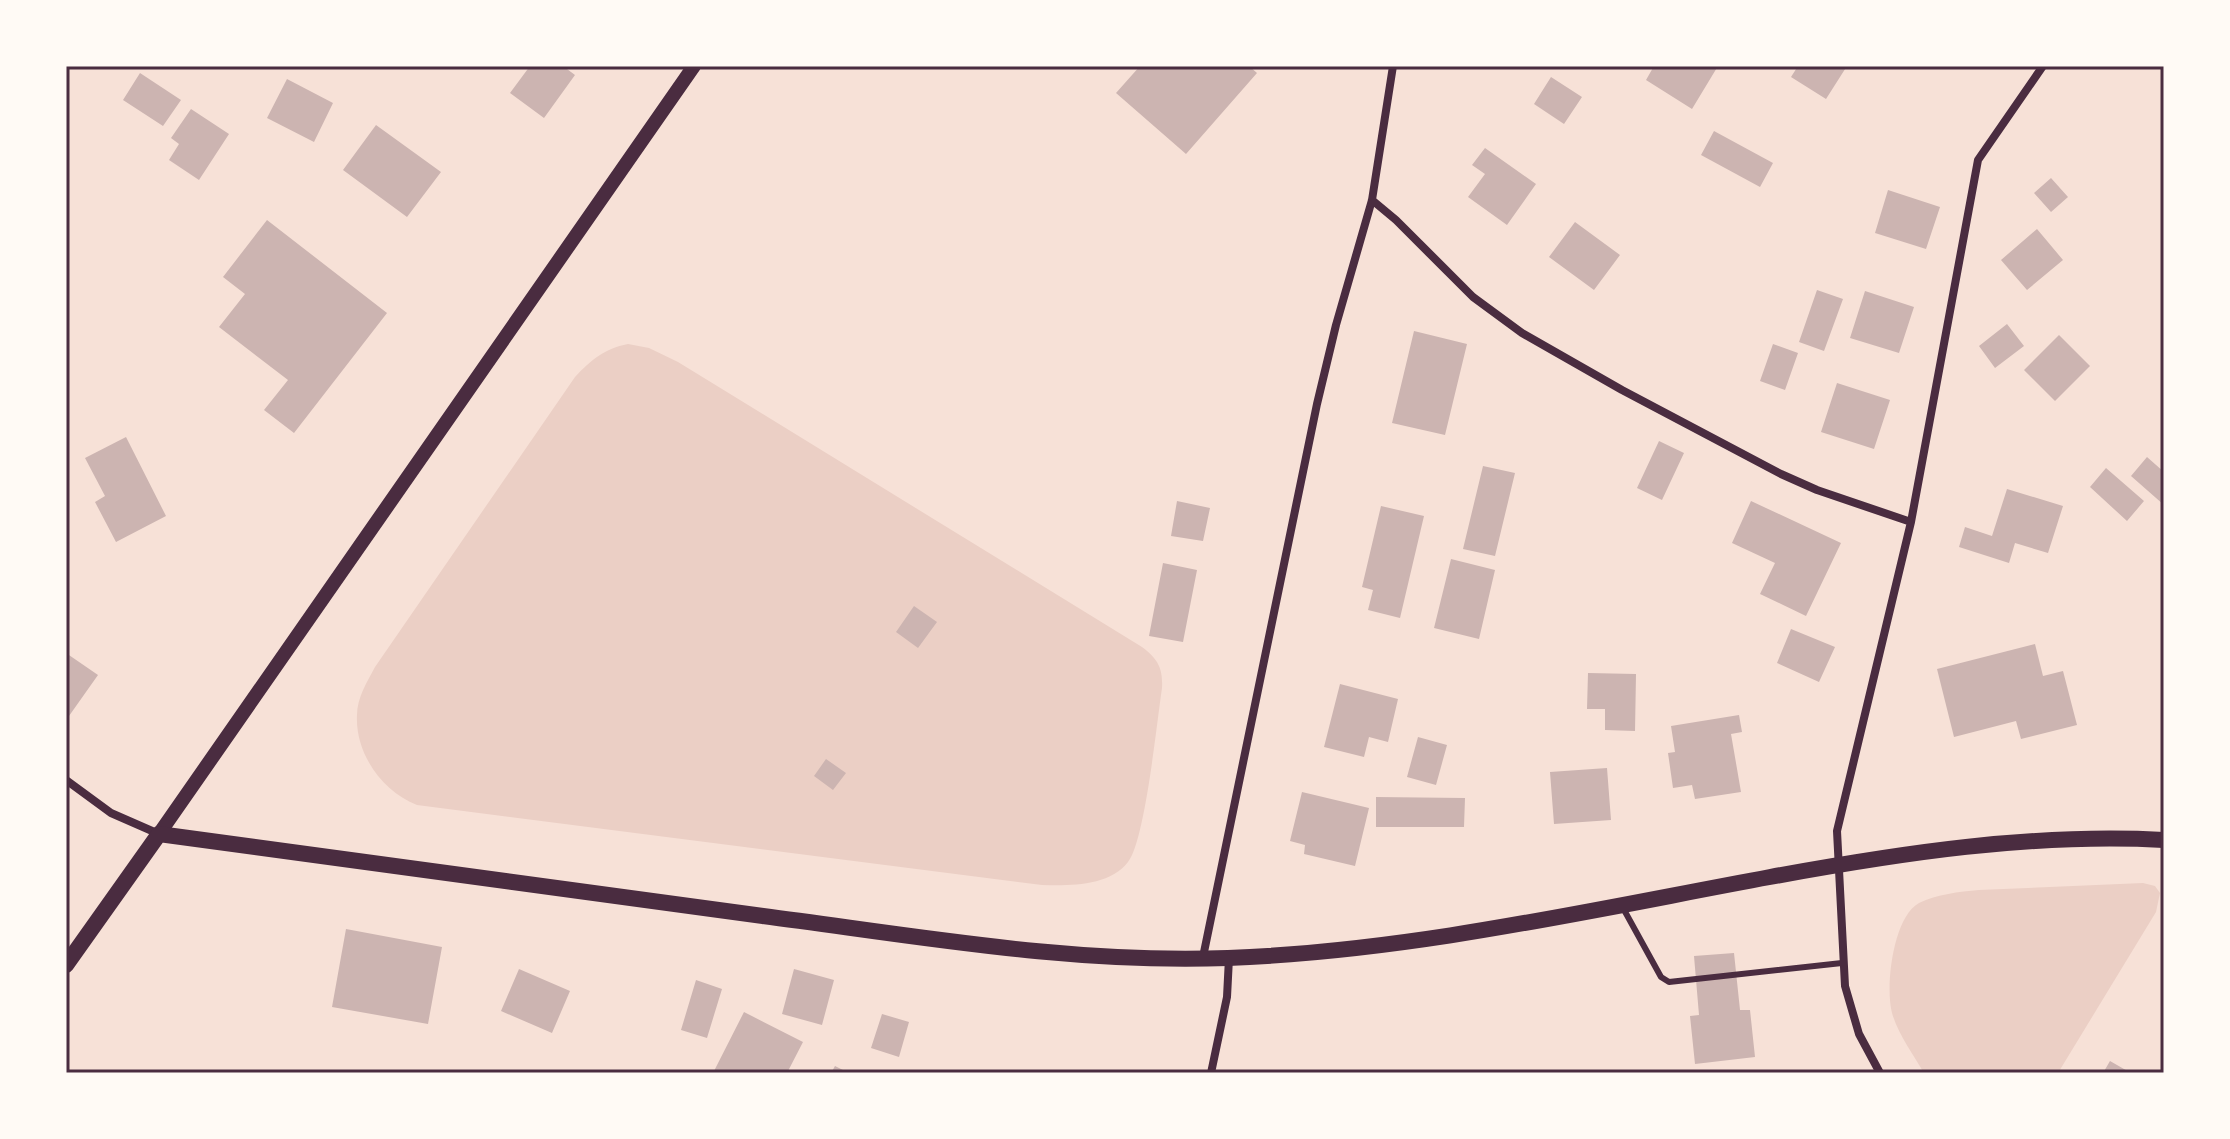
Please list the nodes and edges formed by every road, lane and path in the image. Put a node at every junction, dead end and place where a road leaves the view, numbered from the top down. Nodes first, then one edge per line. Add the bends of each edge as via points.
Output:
1 (1393, 66) edge
2 (2043, 66) edge
3 (688, 68) edge
4 (1372, 200) junction
5 (1911, 522) junction
6 (66, 780) edge
7 (159, 834) junction
8 (2164, 840) edge
9 (1837, 865) junction
10 (1621, 904) junction
11 (1202, 958) junction
12 (1229, 958) junction
13 (1842, 963) junction
14 (66, 965) edge
15 (1211, 1073) edge
16 (1880, 1073) edge

1 - 4 street
2 - 5 street via 1978,160
3 - 7 street
4 - 5 street via 1473,297 1522,333 1781,474
4 - 11 street via 1317,404
5 - 9 street via 1837,831
6 - 7 street via 111,813
7 - 11 main road via 965,943 1113,957
7 - 14 main road
8 - 9 main road via 2029,840
9 - 10 main road
9 - 13 street
10 - 12 main road via 1434,939
10 - 13 lane via 1661,977 1669,982
11 - 12 main road
12 - 15 street via 1227,997
13 - 16 street via 1855,1021

